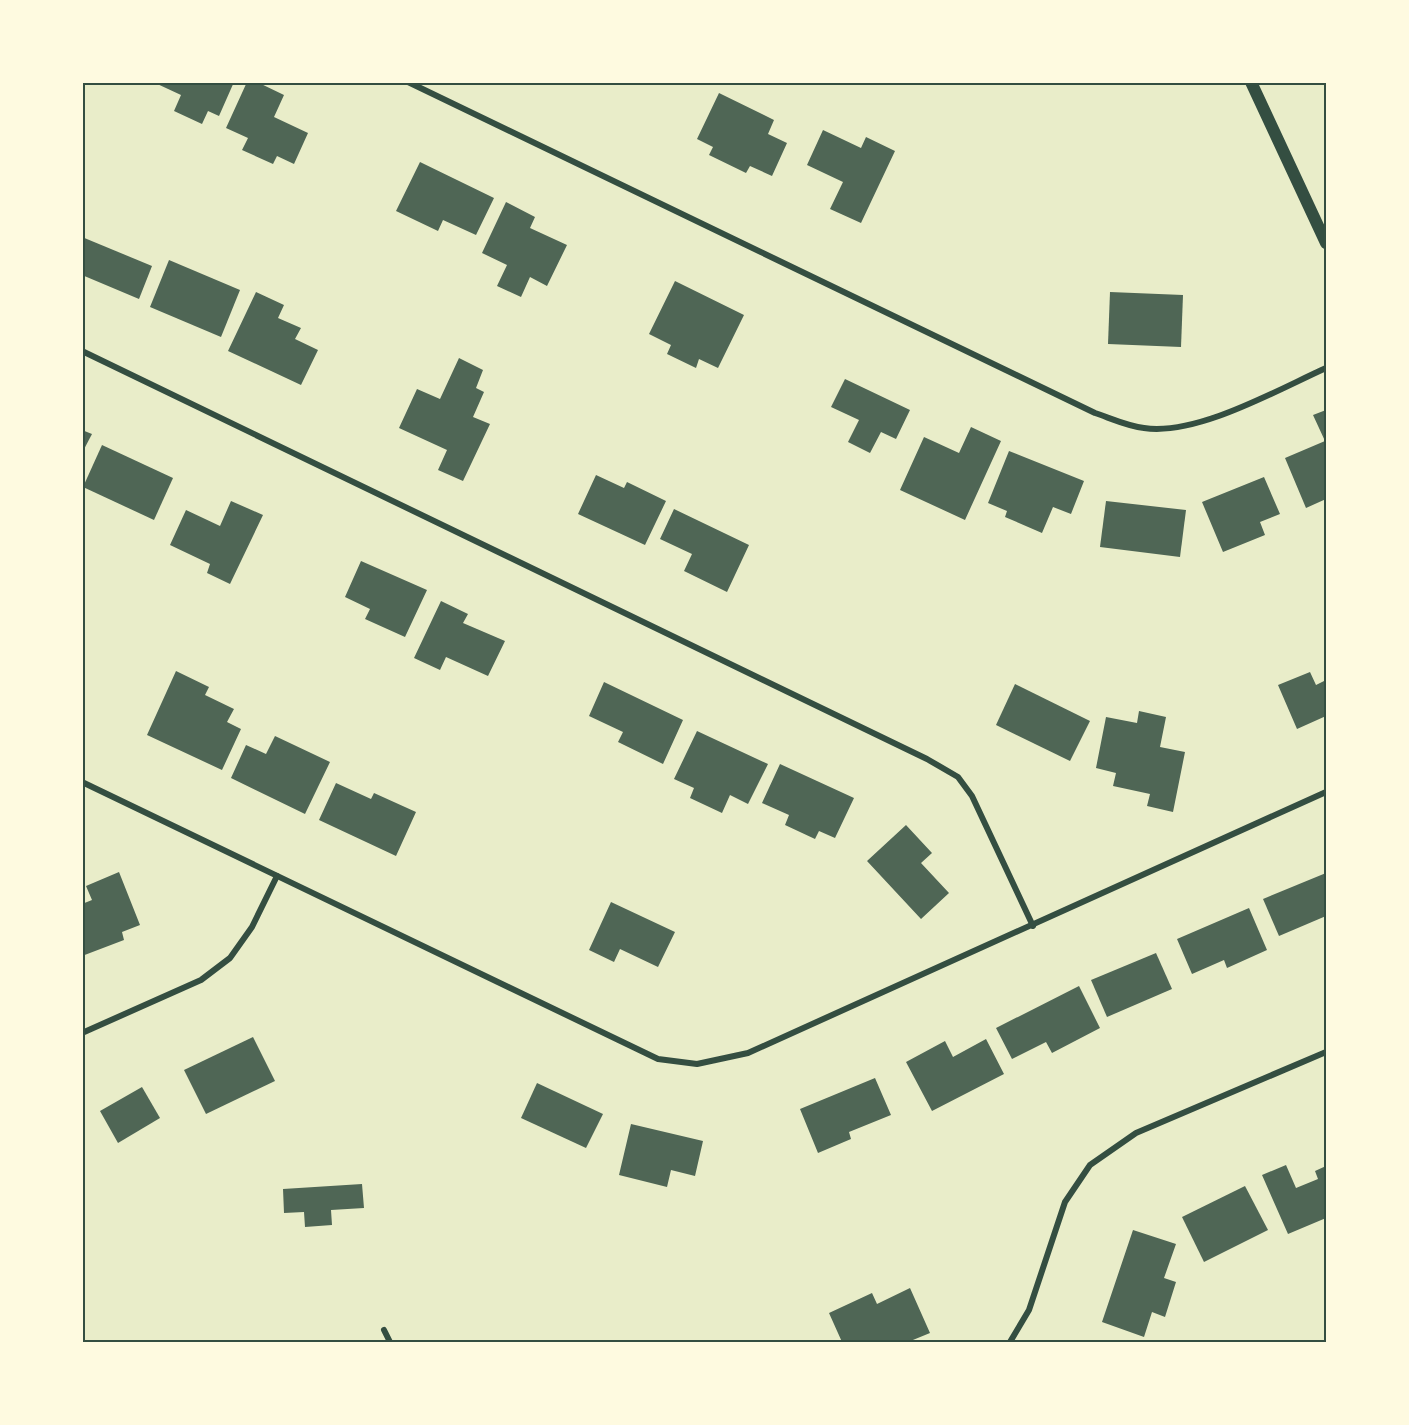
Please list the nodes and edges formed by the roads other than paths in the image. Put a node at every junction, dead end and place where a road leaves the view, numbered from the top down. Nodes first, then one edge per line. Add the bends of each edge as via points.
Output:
1 (408, 82) edge
2 (1251, 82) edge
3 (1326, 243) edge
4 (82, 351) edge
5 (1326, 368) edge
6 (82, 782) edge
7 (1326, 792) edge
8 (277, 876) junction
9 (1033, 926) junction
10 (82, 1033) edge
11 (1326, 1052) edge
12 (384, 1330) dead end
13 (390, 1342) edge
14 (1010, 1342) edge

1 - 5 street via 1095,413 1144,428 1185,427 1218,417
2 - 3 main road
4 - 9 street via 957,777 972,796
6 - 8 street
7 - 9 street
8 - 9 street via 658,1059 696,1064 748,1053
8 - 10 street via 252,927 230,958 201,980
11 - 14 street via 1136,1134 1090,1165 1065,1203 1029,1310
12 - 13 street

